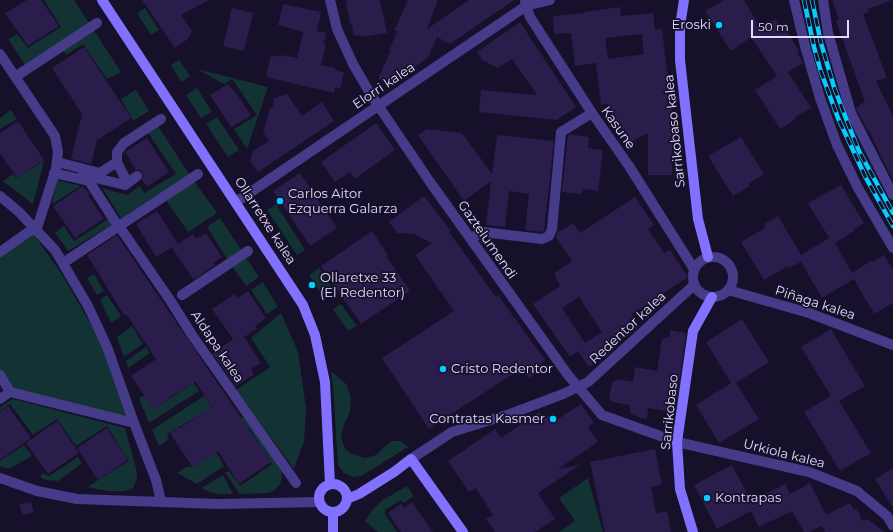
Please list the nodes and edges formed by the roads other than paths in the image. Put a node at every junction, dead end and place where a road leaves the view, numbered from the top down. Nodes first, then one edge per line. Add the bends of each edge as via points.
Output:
1 (102, 0) edge
2 (330, 0) edge
3 (550, 0) edge
4 (684, 0) edge
5 (794, 0) edge
6 (823, 0) edge
7 (525, 3) edge
8 (97, 23) dead end
9 (0, 54) edge
10 (15, 77) junction
11 (379, 105) junction
12 (592, 113) junction
13 (161, 119) dead end
14 (117, 162) junction
15 (56, 168) junction
16 (198, 174) dead end
17 (137, 176) dead end
18 (125, 178) dead end
19 (893, 195) edge
20 (0, 196) edge
21 (236, 202) junction
22 (118, 226) junction
23 (35, 229) junction
24 (470, 238) junction
25 (893, 248) edge
26 (248, 251) dead end
27 (0, 252) edge
28 (708, 257) junction
29 (63, 263) junction
30 (694, 269) junction
31 (694, 285) junction
32 (728, 290) junction
33 (182, 295) dead end
34 (712, 297) junction
35 (893, 345) edge
36 (0, 375) edge
37 (577, 388) junction
38 (10, 392) junction
39 (0, 399) edge
40 (134, 423) junction
41 (677, 442) junction
42 (411, 459) junction
43 (0, 478) edge
44 (296, 483) dead end
45 (330, 484) junction
46 (348, 499) junction
47 (161, 501) junction
48 (319, 502) junction
49 (333, 512) junction
50 (893, 526) edge
51 (333, 529) edge
52 (463, 532) edge
53 (694, 532) edge

1 - 21 street, Ollarretxe kalea
2 - 11 street, Gaztelumendi via 337,29 353,64
3 - 7 street, Elorri kalea
4 - 28 street, Sarrikobaso kalea via 680,26 680,60 698,219
5 - 25 street via 820,98 837,145 858,188
6 - 19 street via 828,33 851,113
7 - 11 street, Elorri kalea
7 - 12 street, Kasune via 530,17
8 - 10 street
9 - 10 street
10 - 15 street via 56,136
11 - 21 street, Elorri kalea
11 - 24 street, Gaztelumendi
12 - 24 street via 561,132 552,229 549,236 542,239 483,232
12 - 30 street, Kasune
13 - 14 street via 124,143 117,152
14 - 15 street via 100,173
14 - 18 street
15 - 17 street via 125,185
15 - 22 street, Aldapa kalea via 89,182
15 - 23 street
16 - 22 street
20 - 23 street
21 - 45 street, Ollarretxe kalea via 303,305 315,334 325,382
22 - 29 street
22 - 44 street, Aldapa kalea
23 - 27 street
23 - 29 street via 55,250
24 - 37 street, Gaztelumendi
26 - 33 street
28 - 30 street
28 - 32 street via 722,259 731,267 733,277
29 - 40 street via 101,332
30 - 31 street
31 - 34 street via 699,292
31 - 37 street, Redentor kalea via 588,382
32 - 34 street
32 - 35 street, Piñaga kalea via 810,313
34 - 41 street, Sarrikobaso via 693,331
36 - 38 street
37 - 41 street, Gaztelumendi via 602,415
37 - 42 street, Redentor kalea via 510,414 452,432
38 - 39 street
38 - 40 street
40 - 47 street via 156,480
41 - 50 street, Urkiola kalea via 809,472 836,482 857,491 887,516
41 - 53 street, Sarrikobaso via 680,489
42 - 46 street
42 - 52 street
43 - 47 street via 37,491 78,499
45 - 46 street via 343,488
45 - 48 street via 319,493
46 - 49 street via 344,507
47 - 48 street via 218,504
48 - 49 street via 323,509
49 - 51 street

